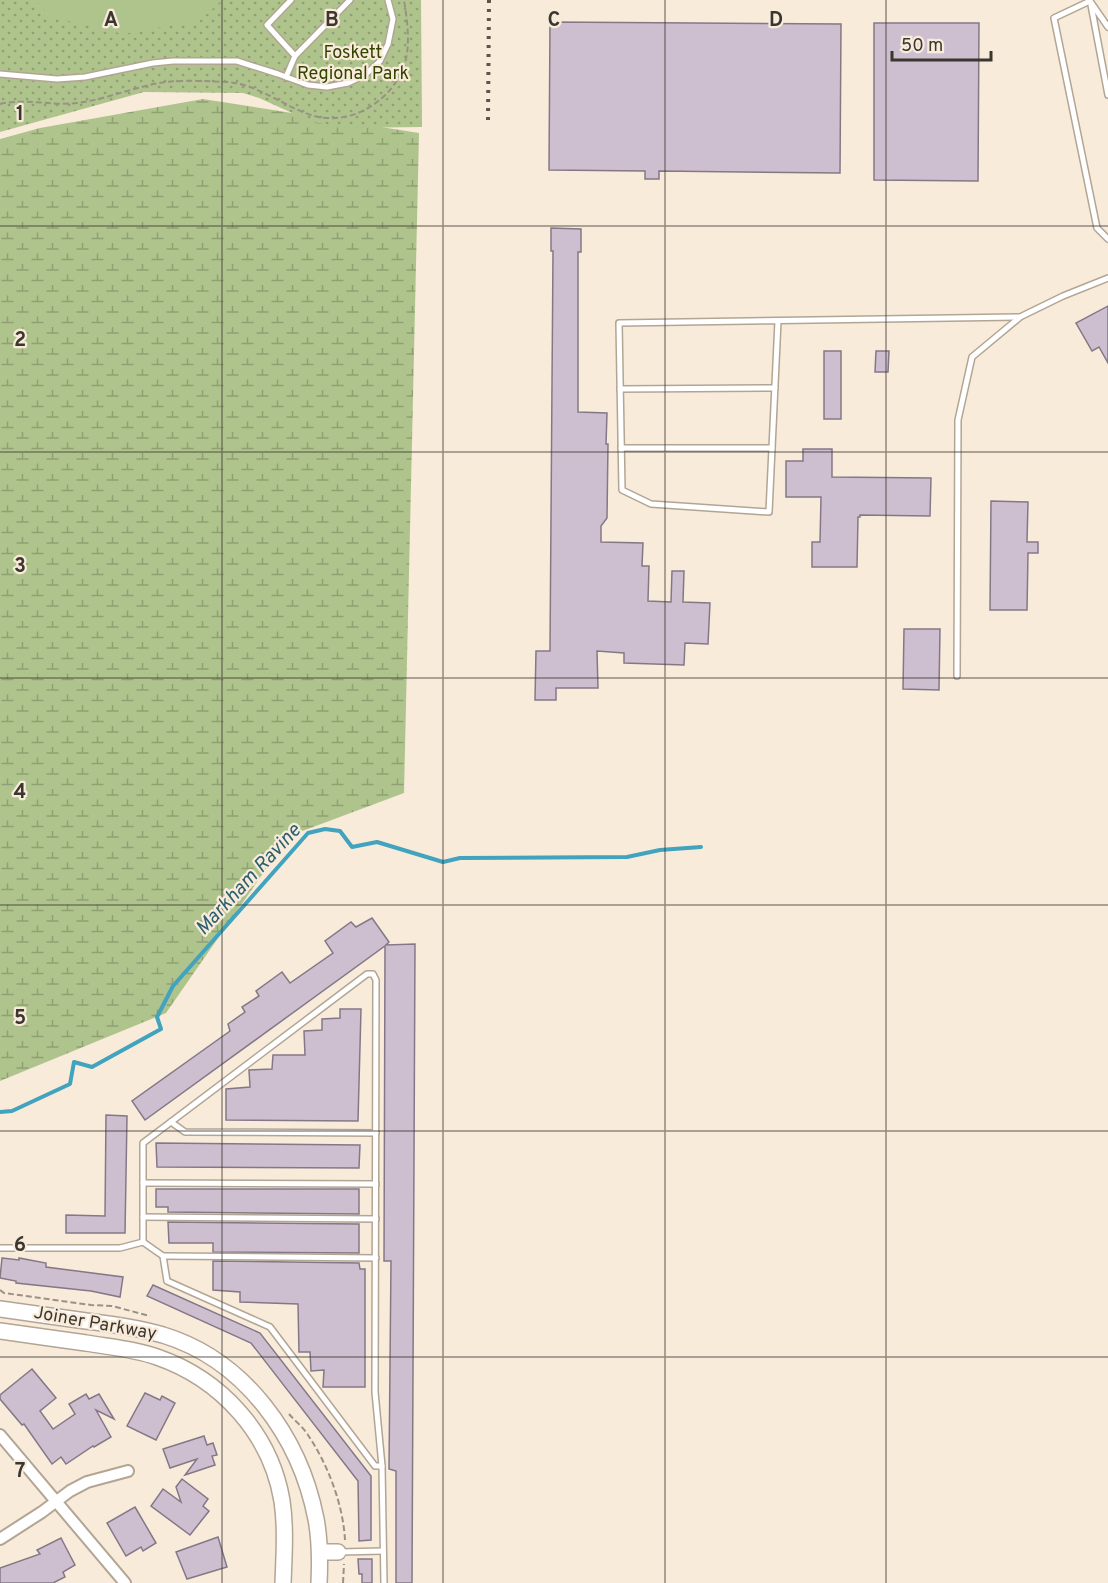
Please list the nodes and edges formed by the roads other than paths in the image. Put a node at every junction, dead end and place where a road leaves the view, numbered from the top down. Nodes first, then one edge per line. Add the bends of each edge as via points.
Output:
1 (291, 0) edge
2 (350, 0) edge
3 (388, 0) edge
4 (1090, 1) edge
5 (1108, 27) edge
6 (295, 56) junction
7 (0, 74) edge
8 (286, 76) junction
9 (1108, 95) edge
10 (1108, 239) edge
11 (1108, 278) edge
12 (1020, 317) junction
13 (778, 321) junction
14 (775, 388) junction
15 (620, 389) junction
16 (621, 448) junction
17 (772, 448) junction
18 (957, 676) dead end
19 (171, 1122) junction
20 (376, 1133) junction
21 (143, 1183) junction
22 (376, 1184) junction
23 (143, 1217) junction
24 (376, 1219) junction
25 (143, 1242) junction
26 (0, 1248) edge
27 (163, 1256) junction
28 (376, 1258) junction
29 (0, 1309) edge
30 (0, 1331) edge
31 (0, 1435) edge
32 (382, 1466) junction
33 (128, 1471) dead end
34 (56, 1501) junction
35 (0, 1539) edge
36 (383, 1551) junction
37 (320, 1552) junction
38 (338, 1552) joint
39 (125, 1583) edge
40 (283, 1583) edge
41 (319, 1583) edge
42 (384, 1583) edge

1 - 6 lane via 267,25
2 - 6 lane
3 - 8 lane via 393,19 388,44 380,61 365,75 327,87
4 - 5 lane
4 - 9 lane
4 - 10 lane via 1054,18 1097,228
6 - 8 lane
7 - 8 lane via 57,79 153,63 237,61
11 - 12 lane
12 - 13 lane
12 - 18 lane via 972,357 958,420
13 - 14 lane
13 - 15 lane via 619,323
14 - 15 lane
14 - 17 lane
15 - 16 lane
16 - 17 lane
16 - 17 lane via 622,490 651,504 769,512
19 - 20 lane via 185,1132
19 - 20 lane via 373,974
19 - 21 lane via 143,1143
20 - 22 lane
21 - 22 lane
21 - 23 lane
22 - 24 lane
23 - 24 lane
23 - 25 lane
24 - 28 lane
25 - 26 lane via 120,1248
25 - 27 lane
27 - 28 lane
27 - 32 lane via 167,1281 270,1327 375,1466
28 - 32 lane via 375,1392
29 - 37 street, Joiner Parkway via 164,1335 222,1365 251,1390 286,1436 310,1492
30 - 40 street, Joiner Parkway via 156,1357 186,1369 236,1407 251,1425 276,1474 285,1522
31 - 34 street
32 - 36 lane
33 - 34 street via 87,1482
34 - 35 street
34 - 39 street
36 - 38 lane
36 - 42 lane
37 - 38 street
37 - 41 street, Joiner Parkway

